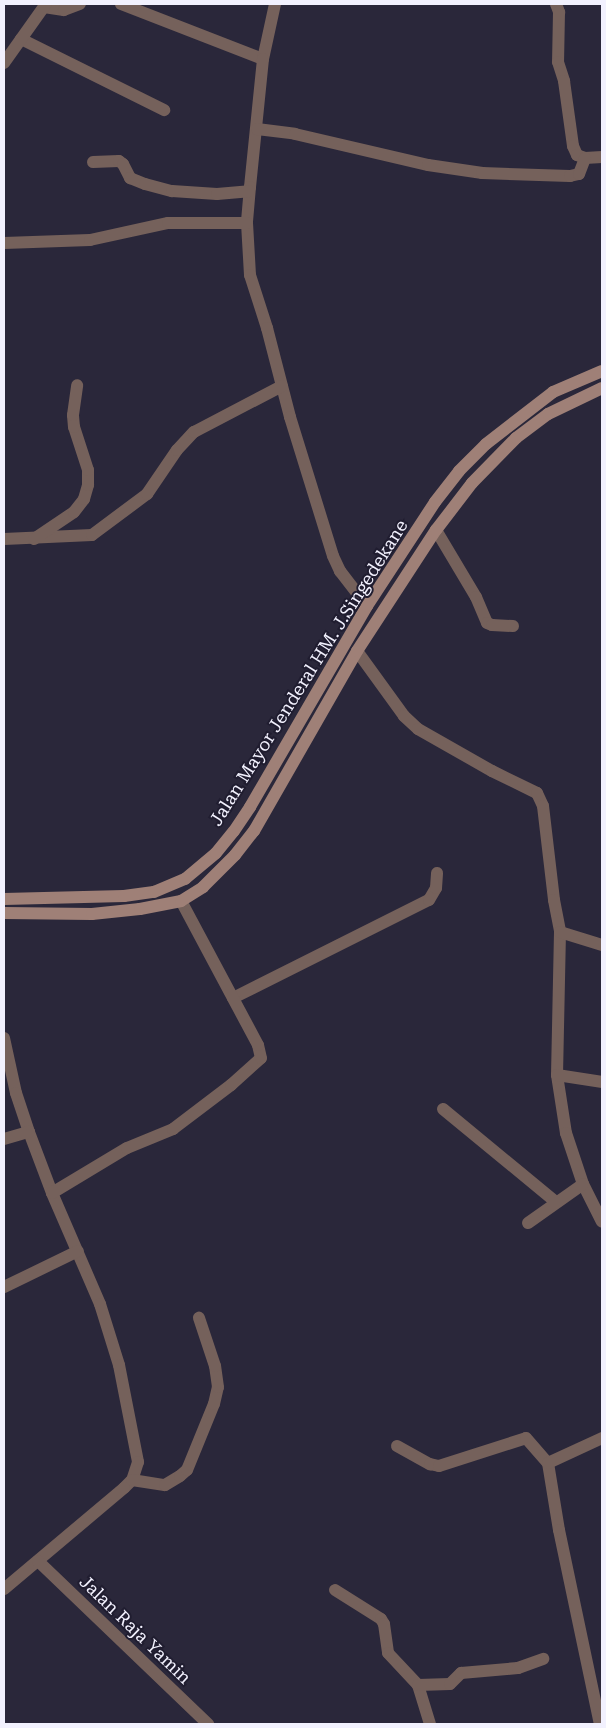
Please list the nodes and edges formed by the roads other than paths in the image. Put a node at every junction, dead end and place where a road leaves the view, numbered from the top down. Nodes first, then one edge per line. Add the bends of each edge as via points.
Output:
1 (80, 4) edge
2 (121, 4) edge
3 (275, 4) edge
4 (556, 4) edge
5 (45, 5) edge
6 (21, 39) junction
7 (263, 59) junction
8 (4, 63) edge
9 (164, 110) dead end
10 (256, 129) junction
11 (602, 157) edge
12 (585, 158) junction
13 (93, 162) dead end
14 (249, 191) junction
15 (246, 223) junction
16 (4, 243) edge
17 (602, 371) edge
18 (77, 385) dead end
19 (282, 386) junction
20 (602, 388) edge
21 (436, 530) junction
22 (4, 539) edge
23 (34, 539) junction
24 (367, 606) junction
25 (513, 626) dead end
26 (357, 651) junction
27 (437, 873) dead end
28 (4, 899) edge
29 (181, 902) junction
30 (4, 913) edge
31 (560, 932) junction
32 (602, 945) edge
33 (233, 998) junction
34 (4, 1038) edge
35 (557, 1076) junction
36 (602, 1082) edge
37 (442, 1109) dead end
38 (29, 1132) junction
39 (4, 1139) edge
40 (583, 1184) junction
41 (52, 1193) junction
42 (556, 1202) junction
43 (602, 1222) edge
44 (528, 1223) dead end
45 (78, 1251) junction
46 (4, 1288) edge
47 (199, 1318) dead end
48 (602, 1438) edge
49 (398, 1446) dead end
50 (548, 1463) junction
51 (132, 1480) junction
52 (38, 1562) junction
53 (4, 1589) edge
54 (335, 1590) dead end
55 (543, 1659) dead end
56 (418, 1685) junction
57 (208, 1724) edge
58 (430, 1724) edge
59 (600, 1724) edge

1 - 5 street via 64,10
2 - 7 street
3 - 7 street
4 - 12 street via 559,12 558,62 564,81 573,146 577,154
5 - 6 street
6 - 8 street
6 - 9 street
7 - 10 street
10 - 12 street via 296,134 428,165 482,173 570,176 578,174
10 - 14 street
11 - 12 street
13 - 14 street via 118,161 130,178 172,191 217,194
14 - 15 street
15 - 16 street via 168,222 90,240
15 - 19 street via 250,275
17 - 24 main road, Jalan Mayor Jenderal HM. J.Singedekane via 577,380 545,398 486,444 459,471
18 - 23 street via 74,427 88,470 88,485 84,499 74,512
19 - 23 street via 194,432 177,450 147,494 92,535
19 - 24 street via 332,556
20 - 21 main road, Jalan Mayor Jenderal HM. J.Singedekane via 548,414 516,438 472,483
21 - 25 street via 476,597 487,623
21 - 26 main road, Jalan Mayor Jenderal HM. J.Singedekane
22 - 23 street
24 - 28 main road, Jalan Mayor Jenderal HM. J.Singedekane via 240,824 216,853 191,875 154,892 124,896
26 - 29 main road, Jalan Mayor Jenderal HM. J.Singedekane via 254,831 236,856 203,887
26 - 31 street via 404,716 418,729 537,793 545,819
27 - 33 street via 429,900
29 - 30 main road, Jalan Mayor Jenderal HM. J.Singedekane via 92,914
29 - 33 street
31 - 32 street
31 - 35 street
33 - 41 street via 258,1045 261,1058 173,1129 127,1148
34 - 38 street via 16,1093
35 - 36 street
35 - 40 street via 566,1133
37 - 42 street
38 - 39 street
38 - 41 street
40 - 42 street
40 - 43 street
41 - 45 street
42 - 44 street
45 - 46 street
45 - 51 street via 100,1304 119,1366 137,1454
47 - 51 street via 215,1366 218,1387 187,1470 165,1485
48 - 50 street
49 - 50 street via 439,1466 526,1438
50 - 59 street
51 - 52 street
52 - 53 street
52 - 57 street, Jalan Raja Yamin
54 - 56 street via 381,1619 387,1629 388,1653
55 - 56 street via 518,1668 461,1673 450,1684
56 - 58 street

